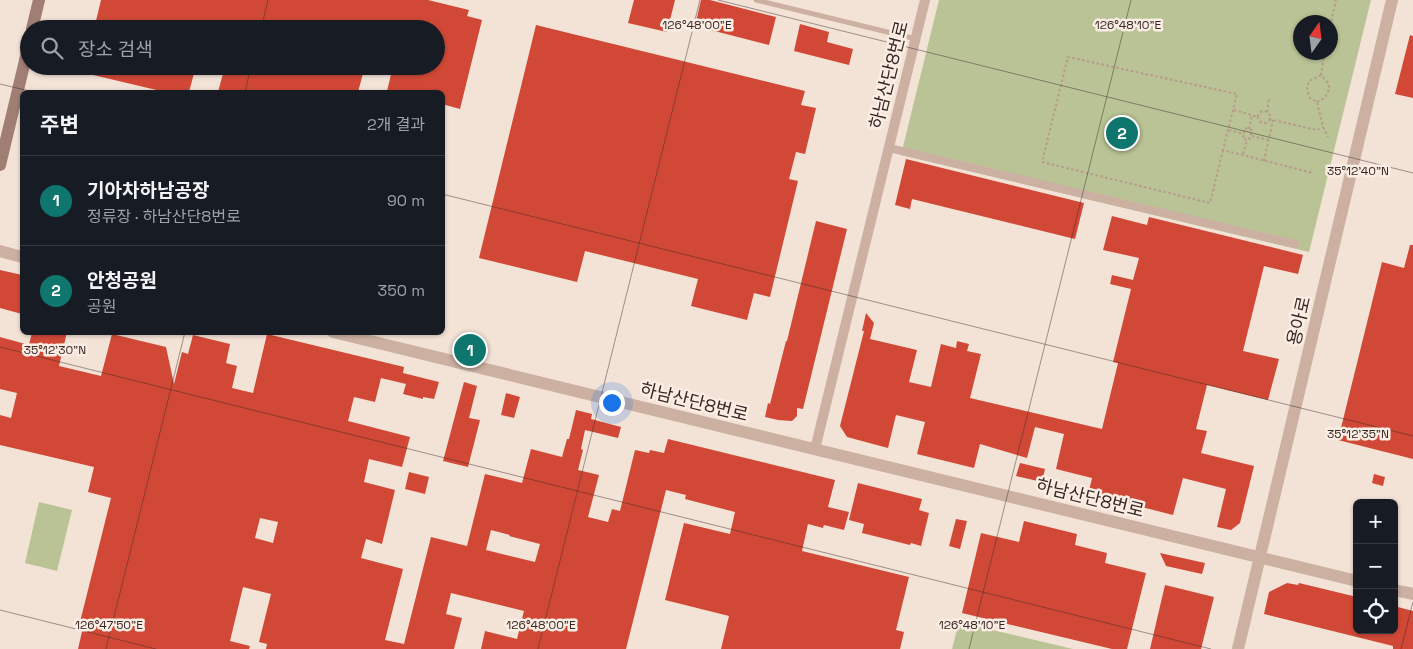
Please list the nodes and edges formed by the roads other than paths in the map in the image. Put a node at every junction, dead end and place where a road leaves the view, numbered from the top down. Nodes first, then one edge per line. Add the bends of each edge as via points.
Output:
1 (39, 0) edge
2 (756, 0) edge
3 (925, 0) edge
4 (1392, 0) edge
5 (34, 20) edge
6 (916, 38) junction
7 (22, 75) edge
8 (889, 148) junction
9 (0, 165) edge
10 (1295, 244) dead end
11 (0, 251) edge
12 (20, 256) edge
13 (345, 335) edge
14 (815, 449) junction
15 (1261, 558) junction
16 (1353, 580) edge
17 (1398, 591) edge
18 (1413, 594) edge
19 (1238, 649) edge

1 - 5 main road
2 - 6 lane
3 - 6 street, 하남산단8번로
4 - 15 street, 용아로
6 - 8 street, 하남산단8번로
7 - 9 main road
8 - 10 street
8 - 14 street, 하남산단8번로
11 - 12 street
13 - 14 street, 하남산단8번로
14 - 15 street, 하남산단8번로
15 - 16 street, 하남산단8번로
15 - 19 street, 용아로
17 - 18 street

